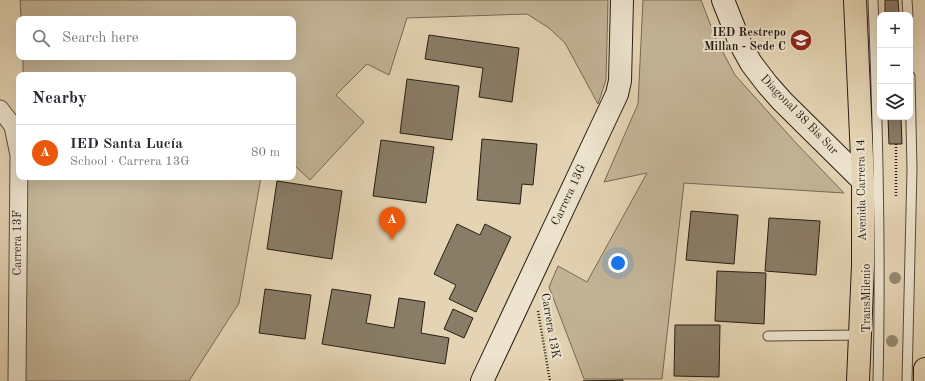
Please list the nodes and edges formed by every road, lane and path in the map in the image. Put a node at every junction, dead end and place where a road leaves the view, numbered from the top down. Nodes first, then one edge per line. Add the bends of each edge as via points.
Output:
1 (622, 0) edge
2 (722, 0) edge
3 (855, 0) edge
4 (873, 0) edge
5 (907, 0) edge
6 (908, 12) edge
7 (910, 84) edge
8 (0, 110) edge
9 (16, 140) edge
10 (896, 144) dead end
11 (19, 180) edge
12 (863, 181) junction
13 (896, 202) dead end
14 (537, 305) dead end
15 (861, 335) junction
16 (768, 336) dead end
17 (925, 369) edge
18 (17, 381) edge
19 (482, 381) edge
20 (550, 381) edge
21 (858, 381) edge
22 (878, 381) edge
23 (907, 381) edge
24 (925, 381) edge

1 - 19 street, Carrera 13G via 621,73 617,94
2 - 12 street, Diagonal 38 Bis Sur via 740,43 767,84
3 - 12 main road, Avenida Carrera 14
4 - 22 lane, TransMilenio via 879,203
5 - 6 lane
7 - 23 lane via 912,182
8 - 9 street, Carrera 13F via 13,126
10 - 13 path
11 - 18 street, Carrera 13F
12 - 15 main road, Avenida Carrera 14
14 - 20 path, Carrera 13K
15 - 16 lane
15 - 21 main road, Avenida Carrera 14
17 - 24 main road

